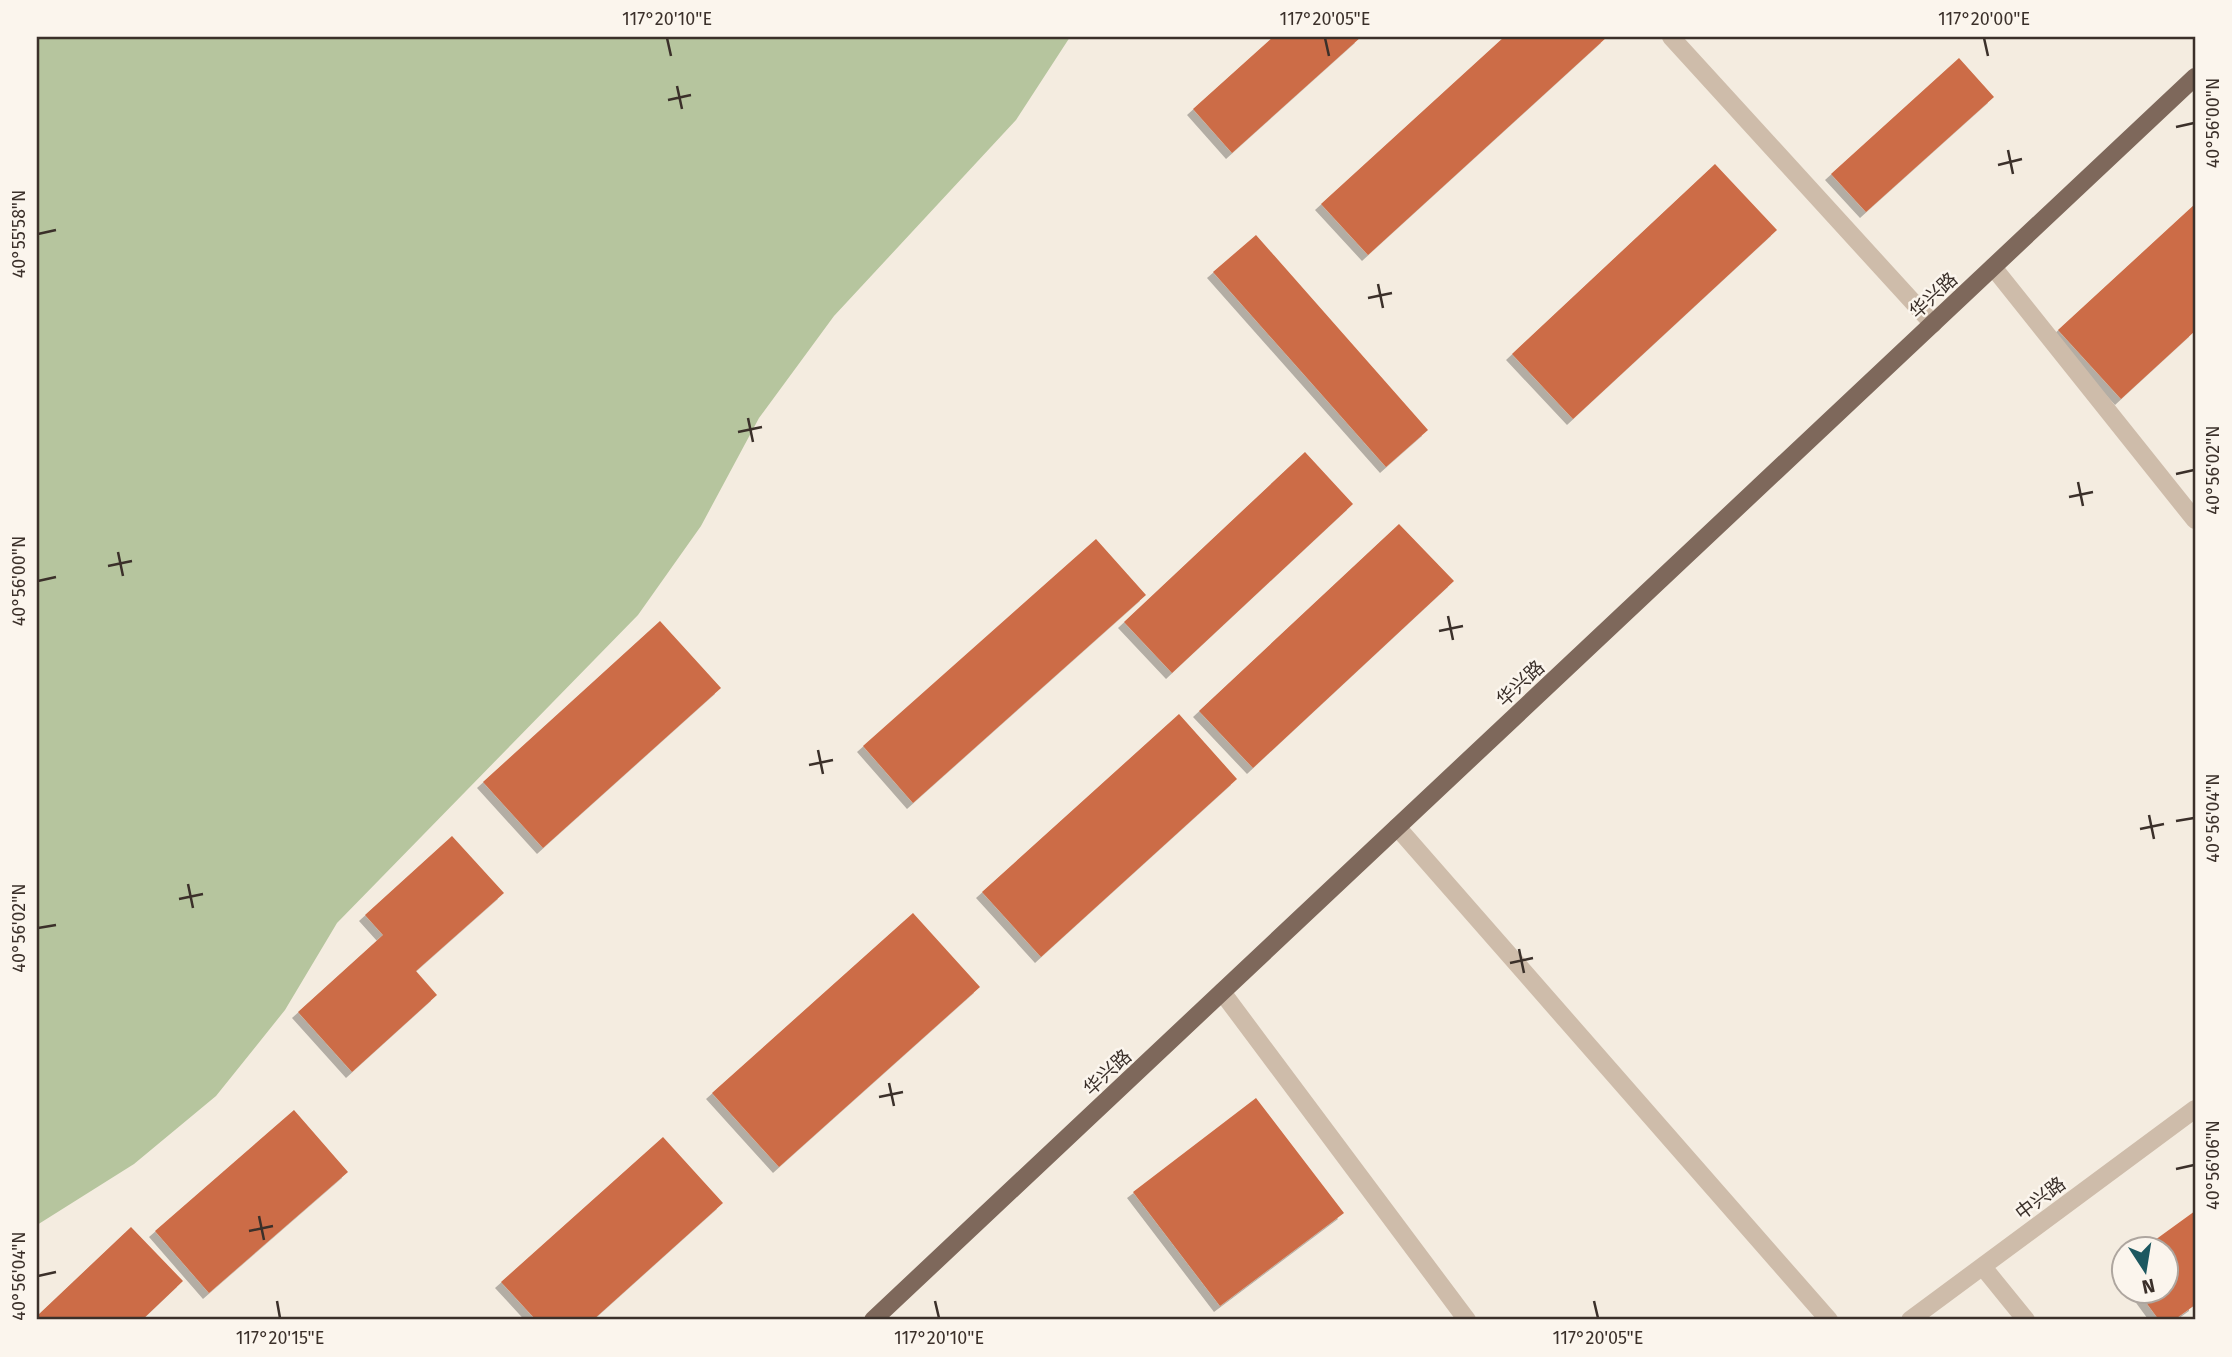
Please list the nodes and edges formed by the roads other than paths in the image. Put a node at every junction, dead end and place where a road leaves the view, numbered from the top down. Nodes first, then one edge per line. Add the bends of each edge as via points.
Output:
1 (1671, 37) edge
2 (2195, 77) edge
3 (1993, 267) junction
4 (1933, 324) junction
5 (2195, 520) edge
6 (1397, 827) junction
7 (1222, 992) junction
8 (2195, 1110) edge
9 (1983, 1267) junction
10 (873, 1320) edge
11 (1467, 1320) edge
12 (1829, 1320) edge
13 (1910, 1320) edge
14 (2026, 1320) edge

1 - 4 street
2 - 3 main road, 华兴路
3 - 4 main road, 华兴路
3 - 5 street
4 - 6 main road, 华兴路
6 - 7 main road, 华兴路
6 - 12 street
7 - 10 main road, 华兴路
7 - 11 street
8 - 9 street, 中兴路
9 - 13 street, 中兴路
9 - 14 street

